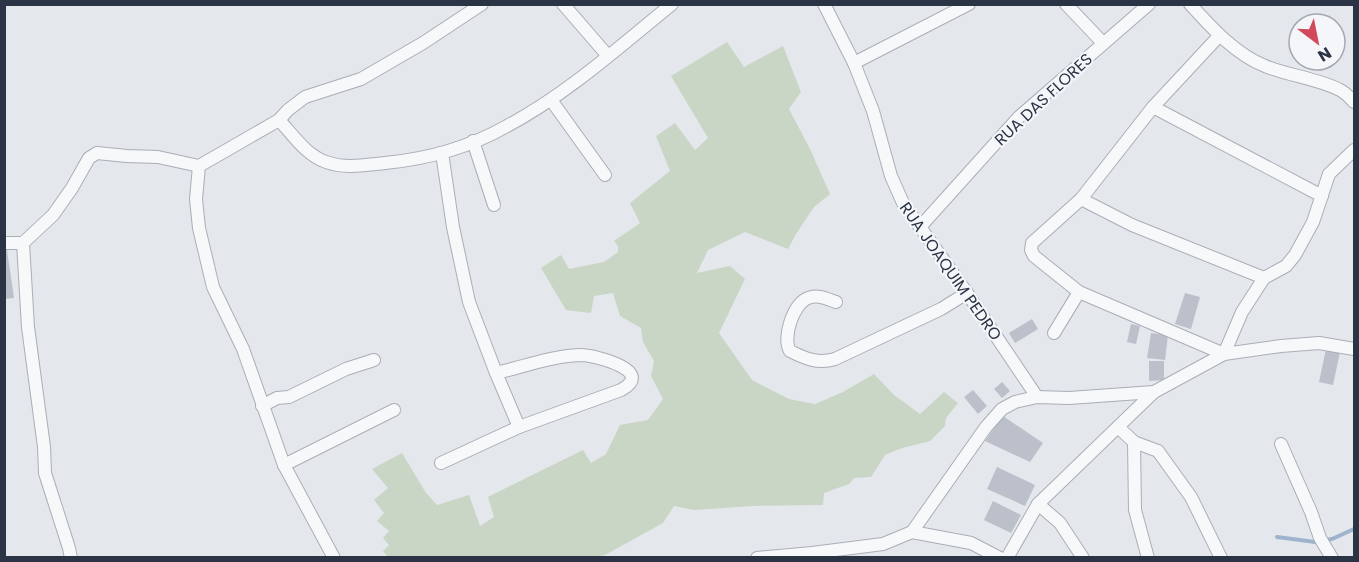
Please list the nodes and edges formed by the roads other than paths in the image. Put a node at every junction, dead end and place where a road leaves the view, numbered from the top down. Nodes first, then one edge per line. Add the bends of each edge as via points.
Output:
1 (482, 4) edge
2 (563, 4) edge
3 (672, 4) edge
4 (824, 4) edge
5 (969, 4) edge
6 (1066, 4) edge
7 (1149, 4) edge
8 (1190, 4) edge
9 (1219, 36) junction
10 (1103, 43) junction
11 (608, 56) junction
12 (854, 63) junction
13 (551, 100) junction
14 (1354, 102) edge
15 (1153, 107) junction
16 (279, 120) junction
17 (473, 141) junction
18 (1354, 150) edge
19 (442, 153) junction
20 (199, 165) junction
21 (605, 175) dead end
22 (1322, 196) junction
23 (1081, 200) junction
24 (494, 205) dead end
25 (920, 227) junction
26 (4, 243) edge
27 (23, 243) junction
28 (1264, 279) junction
29 (1079, 292) junction
30 (967, 293) junction
31 (836, 302) dead end
32 (1054, 333) dead end
33 (1354, 349) edge
34 (1224, 354) junction
35 (374, 360) dead end
36 (495, 373) junction
37 (1154, 392) junction
38 (1038, 397) junction
39 (262, 406) junction
40 (394, 410) dead end
41 (519, 427) junction
42 (1118, 427) junction
43 (1134, 442) junction
44 (1281, 444) dead end
45 (441, 463) dead end
46 (284, 465) junction
47 (1038, 504) junction
48 (912, 532) junction
49 (71, 558) edge
50 (334, 558) edge
51 (757, 558) edge
52 (1000, 558) edge
53 (1007, 558) edge
54 (1083, 558) edge
55 (1148, 558) edge
56 (1221, 558) edge
57 (1332, 558) edge

1 - 16 street via 361,79 305,97
2 - 11 street
3 - 11 street
4 - 12 street, RUA JOAQUIM PEDRO
5 - 12 street
6 - 10 street
7 - 10 street, RUA DAS FLORES
8 - 9 street
9 - 14 street via 1264,66 1328,85 1343,91
9 - 15 street
10 - 25 street, RUA DAS FLORES via 1019,117
11 - 13 street
12 - 25 street, RUA JOAQUIM PEDRO via 897,192
13 - 17 street
13 - 21 street
15 - 22 street
15 - 23 street
16 - 19 street via 309,153 326,162 350,167
16 - 20 street
17 - 19 street
17 - 24 street
18 - 22 street via 1329,174
19 - 36 street via 469,302
20 - 27 street via 158,157 93,154 53,215
20 - 39 street via 199,228 213,286 243,349
22 - 28 street via 1295,255 1286,266
23 - 28 street
23 - 29 street via 1032,243 1030,250
25 - 30 street, RUA JOAQUIM PEDRO
26 - 27 street
27 - 49 street via 45,474
28 - 34 street via 1242,312
29 - 32 street
29 - 34 street
30 - 31 street via 835,359 823,362 790,351 786,340 792,316 801,302 818,296
30 - 38 street, RUA JOAQUIM PEDRO
33 - 34 street via 1319,343
34 - 37 street
35 - 39 street
36 - 41 street
36 - 41 street via 584,355 621,366 631,374 630,384 621,390
37 - 38 street
37 - 42 street
38 - 48 street via 1015,402 993,417
39 - 46 street
40 - 46 street
41 - 45 street
42 - 43 street
42 - 47 street
43 - 55 street via 1135,510
43 - 56 street via 1158,451 1191,497
44 - 57 street
46 - 50 street
47 - 53 street
47 - 54 street via 1060,523
48 - 51 street via 884,544
48 - 52 street via 971,543

